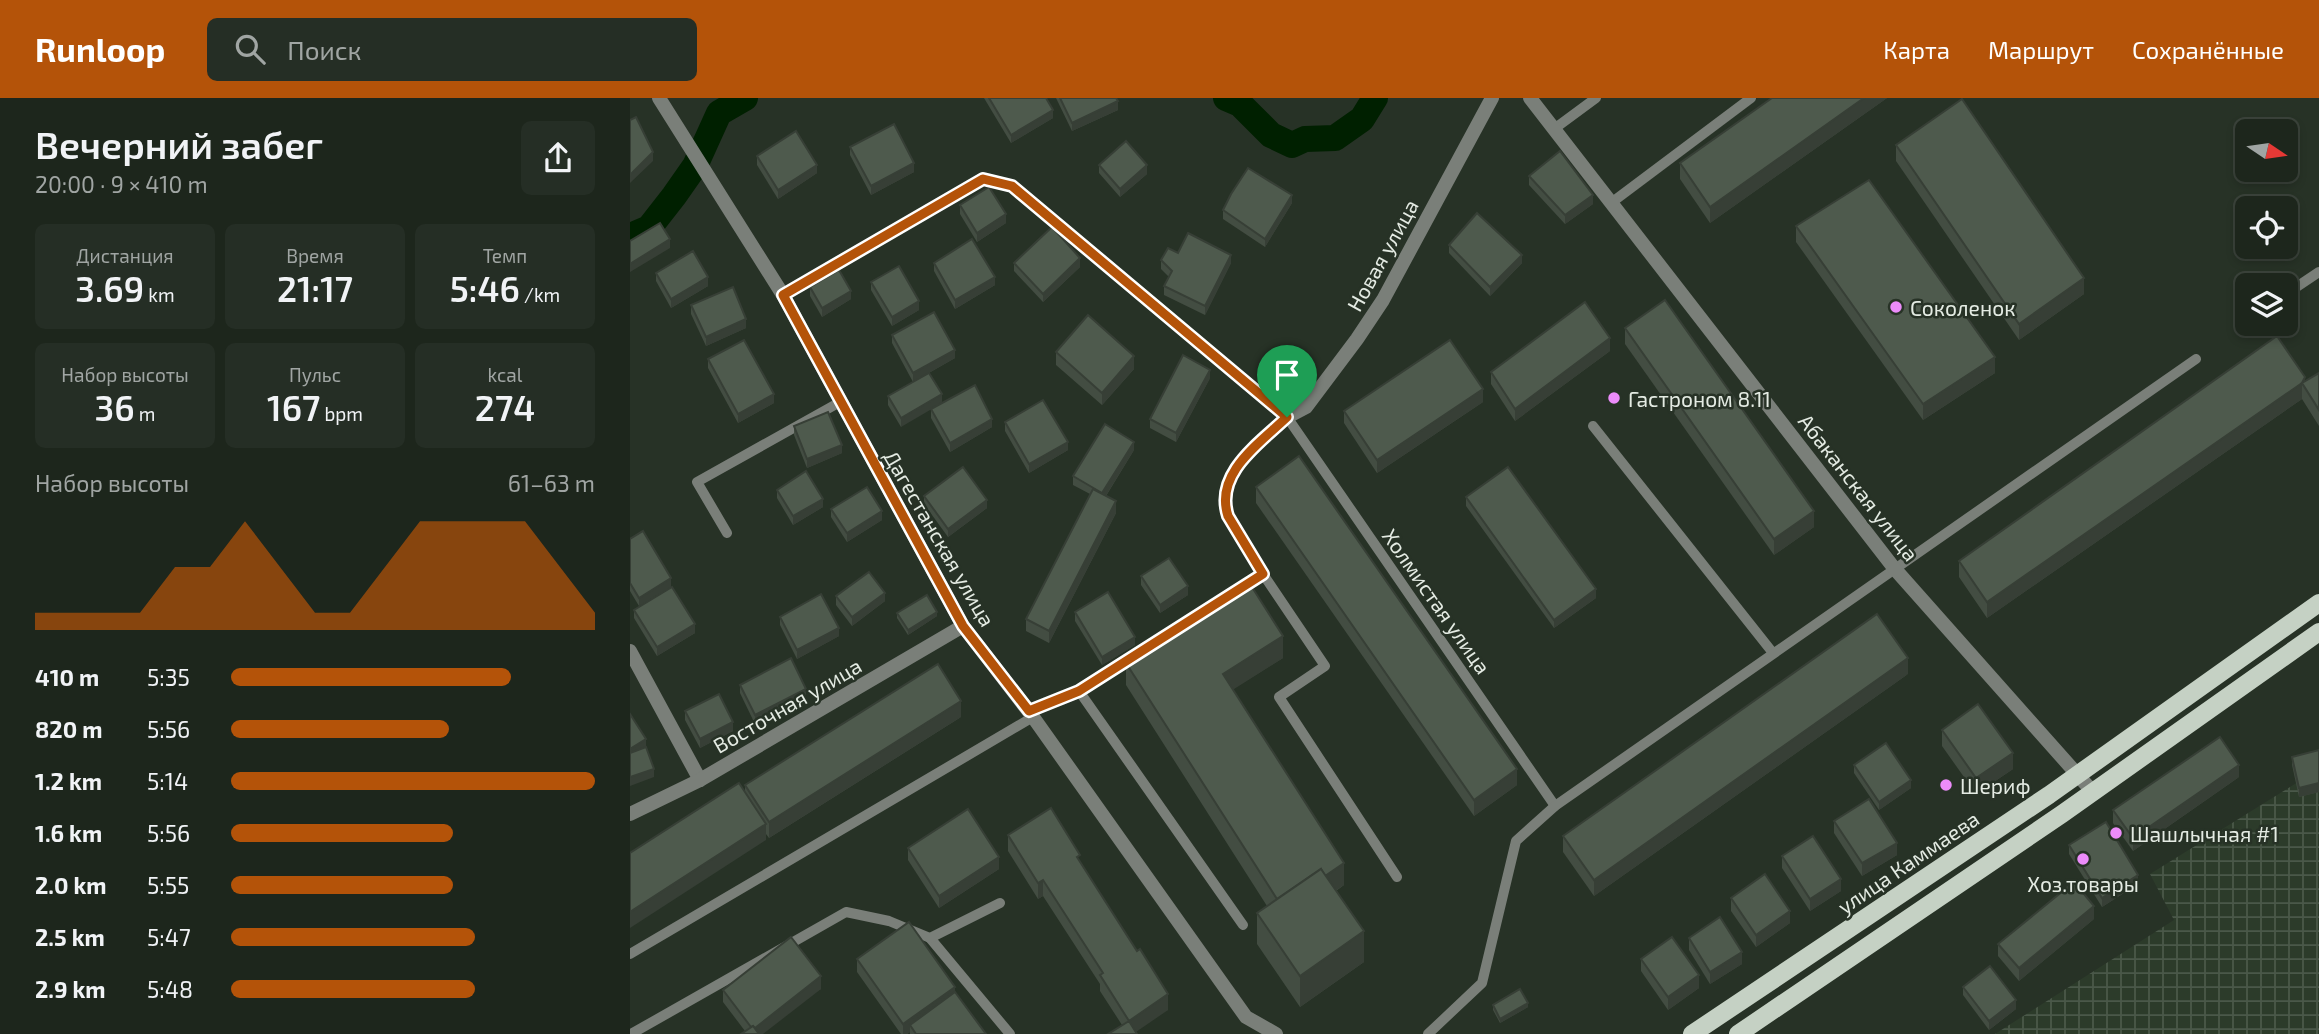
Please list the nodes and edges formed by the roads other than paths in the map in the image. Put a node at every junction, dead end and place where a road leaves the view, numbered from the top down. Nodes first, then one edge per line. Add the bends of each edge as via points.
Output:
1 (659, 98) edge
2 (1492, 98) edge
3 (1530, 98) edge
4 (1596, 98) edge
5 (1751, 98) edge
6 (1554, 129) junction
7 (1611, 203) junction
8 (2319, 272) edge
9 (2298, 285) edge
10 (783, 295) junction
11 (2196, 359) dead end
12 (840, 402) junction
13 (1287, 417) junction
14 (1593, 426) dead end
15 (727, 533) dead end
16 (1894, 568) junction
17 (1263, 574) junction
18 (2319, 603) edge
19 (963, 626) junction
20 (2319, 632) edge
21 (630, 651) edge
22 (1773, 653) junction
23 (1079, 691) junction
24 (1031, 714) junction
25 (2078, 773) junction
26 (700, 780) junction
27 (2092, 791) junction
28 (1555, 806) junction
29 (630, 814) edge
30 (1397, 877) dead end
31 (1000, 903) dead end
32 (1243, 925) dead end
33 (930, 938) junction
34 (630, 954) edge
35 (631, 1034) edge
36 (1010, 1034) edge
37 (1276, 1034) edge
38 (1428, 1034) edge
39 (1692, 1034) edge
40 (1738, 1034) edge

1 - 10 street, Дагестанская улица
2 - 13 street, Новая улица via 1383,300 1306,407
3 - 6 street, Абаканская улица
4 - 6 lane
5 - 7 lane
6 - 7 street, Абаканская улица
7 - 16 street, Абаканская улица
8 - 9 lane
10 - 12 street, Дагестанская улица
10 - 13 lane, Холмистая улица via 983,179 1012,186
11 - 16 lane
12 - 15 lane via 697,482
12 - 19 street, Дагестанская улица
13 - 17 lane via 1238,464 1226,486 1228,516
13 - 28 lane, Холмистая улица
14 - 22 lane
16 - 22 lane
16 - 25 street, Абаканская улица
17 - 23 lane
17 - 30 lane via 1325,666 1279,697
18 - 25 main road, улица Каммаева
19 - 24 street, Дагестанская улица
19 - 26 street, Восточная улица
20 - 27 main road
21 - 26 street
22 - 28 lane
23 - 24 lane
23 - 32 lane
24 - 34 lane
24 - 37 street, Дагестанская улица via 1246,1017
25 - 27 street, Абаканская улица
25 - 39 main road, улица Каммаева
26 - 29 street, Восточная улица
27 - 40 main road
28 - 38 lane via 1516,841 1482,983
31 - 33 lane
33 - 35 lane via 889,921 846,912
33 - 36 lane

